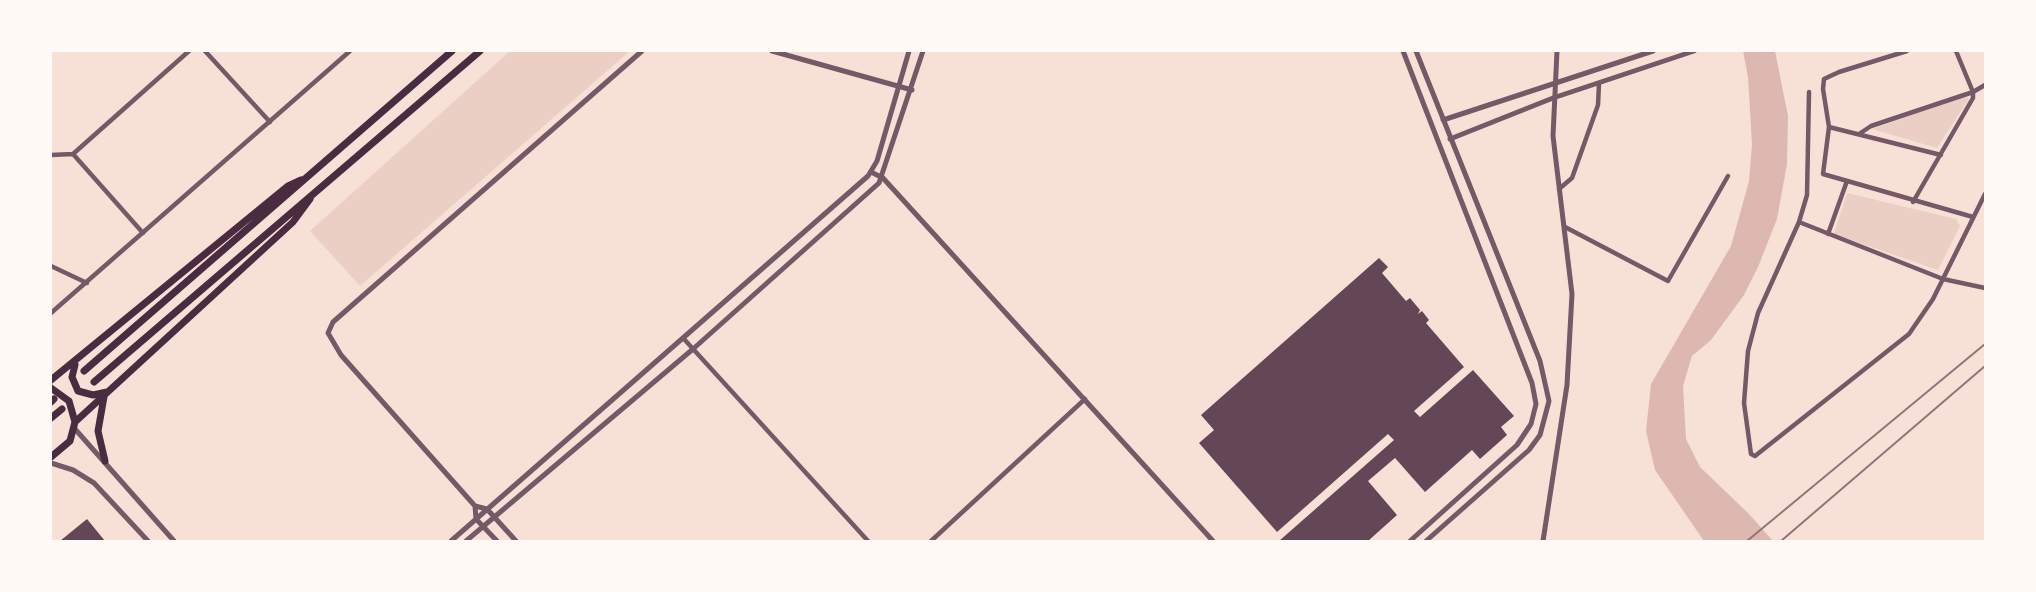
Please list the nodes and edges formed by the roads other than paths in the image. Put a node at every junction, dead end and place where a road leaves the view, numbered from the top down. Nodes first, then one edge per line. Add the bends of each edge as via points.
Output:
1 (188, 51) edge
2 (205, 51) edge
3 (350, 51) edge
4 (452, 51) edge
5 (480, 51) edge
6 (642, 51) edge
7 (772, 51) edge
8 (909, 51) edge
9 (923, 51) edge
10 (1403, 51) edge
11 (1416, 51) edge
12 (1557, 51) edge
13 (1654, 51) edge
14 (1694, 51) edge
15 (1907, 51) edge
16 (1956, 51) edge
17 (1555, 83) junction
18 (1598, 84) junction
19 (1985, 85) edge
20 (898, 86) junction
21 (912, 90) junction
22 (1809, 92) dead end
23 (1973, 92) junction
24 (1553, 99) junction
25 (1443, 120) junction
26 (270, 122) junction
27 (1829, 127) junction
28 (1859, 134) junction
29 (1450, 139) junction
30 (73, 154) junction
31 (51, 155) edge
32 (1941, 155) junction
33 (871, 172) junction
34 (1728, 176) dead end
35 (883, 178) junction
36 (305, 179) junction
37 (1847, 181) junction
38 (1559, 189) junction
39 (1985, 194) edge
40 (312, 195) junction
41 (1913, 201) junction
42 (1973, 217) junction
43 (1799, 222) junction
44 (1565, 227) junction
45 (143, 233) junction
46 (1828, 234) junction
47 (51, 266) edge
48 (1943, 279) junction
49 (87, 283) junction
50 (1985, 288) edge
51 (51, 313) edge
52 (684, 339) junction
53 (693, 349) junction
54 (77, 362) junction
55 (85, 371) dead end
56 (51, 380) edge
57 (94, 382) dead end
58 (51, 388) edge
59 (107, 393) junction
60 (1085, 399) junction
61 (62, 409) dead end
62 (51, 418) edge
63 (75, 426) junction
64 (51, 457) edge
65 (105, 461) junction
66 (51, 463) edge
67 (475, 506) junction
68 (487, 509) junction
69 (494, 517) junction
70 (476, 519) junction
71 (483, 526) junction
72 (148, 541) edge
73 (174, 541) edge
74 (451, 541) edge
75 (466, 541) edge
76 (496, 541) edge
77 (516, 541) edge
78 (868, 541) edge
79 (932, 541) edge
80 (1213, 541) edge
81 (1410, 541) edge
82 (1426, 541) edge
83 (1543, 541) edge

1 - 30 street
2 - 26 street
3 - 26 street
4 - 36 highway
5 - 40 highway
6 - 67 street via 333,322 328,332 341,355
7 - 20 street
8 - 20 street
9 - 21 street
10 - 81 street via 1532,383 1536,404 1531,424 1517,445
11 - 25 street
12 - 17 street
13 - 17 street
14 - 18 street
15 - 27 street via 1824,79
16 - 23 street
17 - 24 street
17 - 25 street
18 - 24 street
18 - 38 street via 1598,105 1576,166
19 - 23 street
20 - 21 street
20 - 33 street
21 - 35 street
22 - 43 street via 1807,195
23 - 28 street
23 - 32 street
24 - 29 street
24 - 38 street
25 - 29 street
26 - 45 street
27 - 28 street
27 - 37 street via 1823,174
28 - 32 street
29 - 82 street via 1540,361 1549,401 1540,435 1529,450
30 - 31 street
30 - 45 street
32 - 41 street
33 - 35 street
33 - 52 street
34 - 44 street via 1668,281
35 - 53 street
35 - 60 street
36 - 54 highway via 288,186
36 - 55 highway
37 - 41 street
37 - 46 street
38 - 44 street
39 - 42 street
40 - 57 highway
40 - 59 highway via 293,222
41 - 42 street
42 - 48 street
43 - 46 street
43 - 48 street via 1758,313 1748,351 1744,403 1748,450 1755,456 1909,334
44 - 83 street via 1573,294 1567,385
45 - 49 street
46 - 48 street
47 - 49 street
48 - 50 street
49 - 51 street
52 - 53 street
52 - 68 street
53 - 69 street
53 - 78 street
54 - 56 highway
54 - 59 highway via 72,377 76,389 86,395
58 - 63 highway via 69,401
59 - 63 highway
59 - 65 highway via 98,430
60 - 79 street
60 - 80 street
61 - 62 highway
63 - 64 highway via 67,446
63 - 65 street
65 - 73 street
66 - 72 street via 94,482
67 - 68 street
67 - 70 street
68 - 69 street
68 - 70 street
69 - 71 street
69 - 77 street
70 - 71 street
70 - 74 street
71 - 75 street
71 - 76 street

